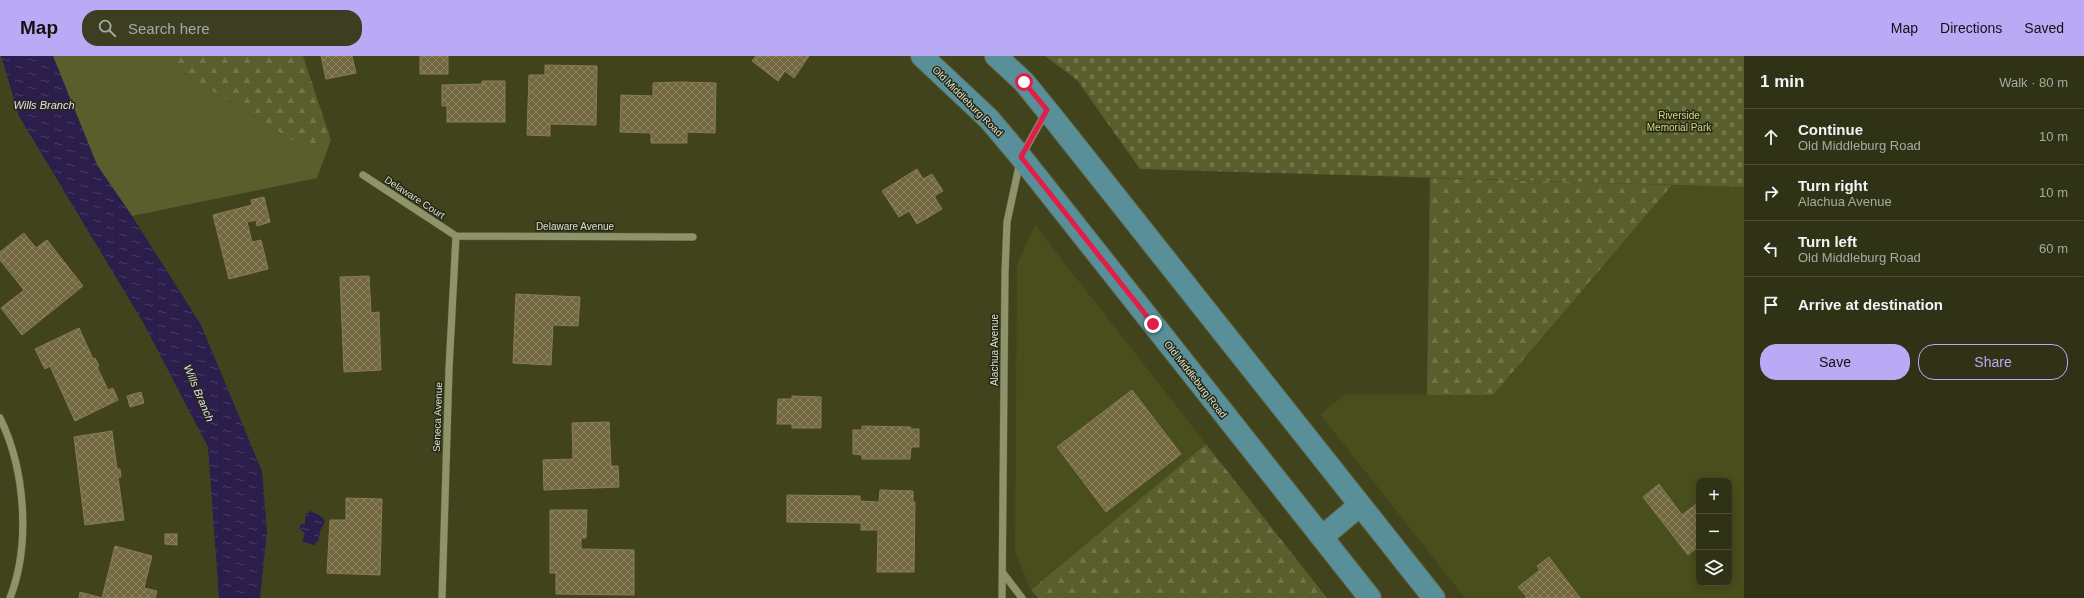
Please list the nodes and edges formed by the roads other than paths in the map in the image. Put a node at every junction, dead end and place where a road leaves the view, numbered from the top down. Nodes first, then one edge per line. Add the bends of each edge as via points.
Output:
1 (922, 56) edge
2 (996, 56) edge
3 (1047, 110) junction
4 (1021, 157) junction
5 (363, 175) dead end
6 (456, 236) junction
7 (693, 236) dead end
8 (0, 418) edge
9 (1360, 505) junction
10 (1322, 537) junction
11 (1003, 572) junction
12 (10, 598) edge
13 (442, 598) edge
14 (1002, 598) edge
15 (1022, 598) edge
16 (1370, 598) edge
17 (1434, 598) edge

1 - 4 main road, Old Middleburg Road via 989,119
2 - 3 main road via 1024,82
3 - 4 street, Alachua Avenue
3 - 9 main road
4 - 10 main road, Old Middleburg Road
4 - 11 street, Alachua Avenue via 1008,222 1005,273
5 - 6 street, Delaware Court
6 - 7 street, Delaware Avenue
6 - 13 street, Seneca Avenue
8 - 12 street via 7,431 19,475 23,510 21,551
9 - 10 main road
9 - 17 main road
10 - 16 main road, Old Middleburg Road
11 - 14 street, Alachua Avenue
11 - 15 street

